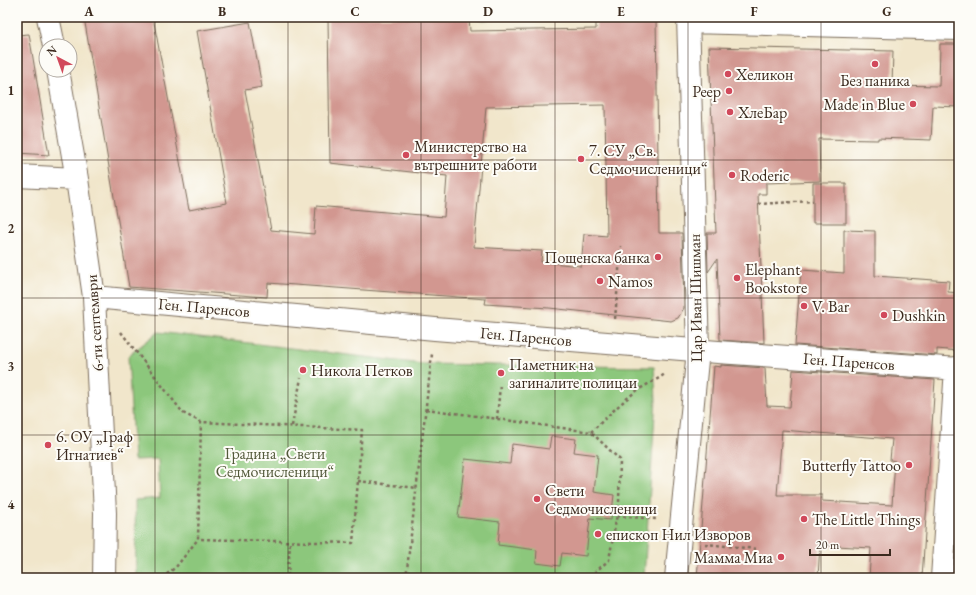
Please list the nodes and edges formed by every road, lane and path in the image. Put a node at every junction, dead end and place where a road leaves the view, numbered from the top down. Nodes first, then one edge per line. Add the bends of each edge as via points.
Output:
1 (48, 17) edge
2 (688, 20) edge
3 (959, 29) edge
4 (52, 38) edge
5 (59, 78) edge
6 (17, 176) edge
7 (78, 179) junction
8 (813, 201) dead end
9 (758, 204) dead end
10 (622, 246) dead end
11 (94, 297) junction
12 (117, 327) dead end
13 (435, 329) junction
14 (613, 344) junction
15 (698, 350) junction
16 (957, 368) edge
17 (667, 372) dead end
18 (301, 378) dead end
19 (500, 385) dead end
20 (426, 410) junction
21 (497, 419) junction
22 (201, 422) junction
23 (292, 426) junction
24 (591, 432) junction
25 (358, 482) junction
26 (417, 488) junction
27 (617, 516) junction
28 (649, 518) dead end
29 (198, 540) junction
30 (290, 542) junction
31 (680, 542) junction
32 (758, 549) dead end
33 (288, 576) dead end
34 (104, 578) edge
35 (162, 578) edge
36 (406, 578) edge
37 (588, 578) edge
38 (676, 578) edge
39 (942, 578) edge

1 - 4 street
2 - 3 street
2 - 15 street, Цар Иван Шишман
5 - 7 street, 6-ти септември
6 - 7 street
7 - 11 street, 6-ти септември
8 - 9 path
10 - 14 path
11 - 13 street, Ген. Паренсов
11 - 34 street, 6-ти септември via 104,514
12 - 22 path via 183,413
13 - 14 street, Ген. Паренсов
13 - 20 path
14 - 15 street, Ген. Паренсов
15 - 16 street, Ген. Паренсов
15 - 31 street, Цар Иван Шишман
16 - 39 street
17 - 24 path via 638,390
18 - 23 path
19 - 21 path
20 - 21 path
20 - 26 path
21 - 24 path
22 - 23 path
22 - 29 path
23 - 25 path via 362,430
24 - 27 path via 620,460
25 - 26 path
25 - 30 path via 353,543
26 - 36 path
27 - 28 path
27 - 37 path via 609,560
29 - 30 path
29 - 35 path via 176,567
30 - 33 path
31 - 32 path
31 - 38 street, Цар Иван Шишман

